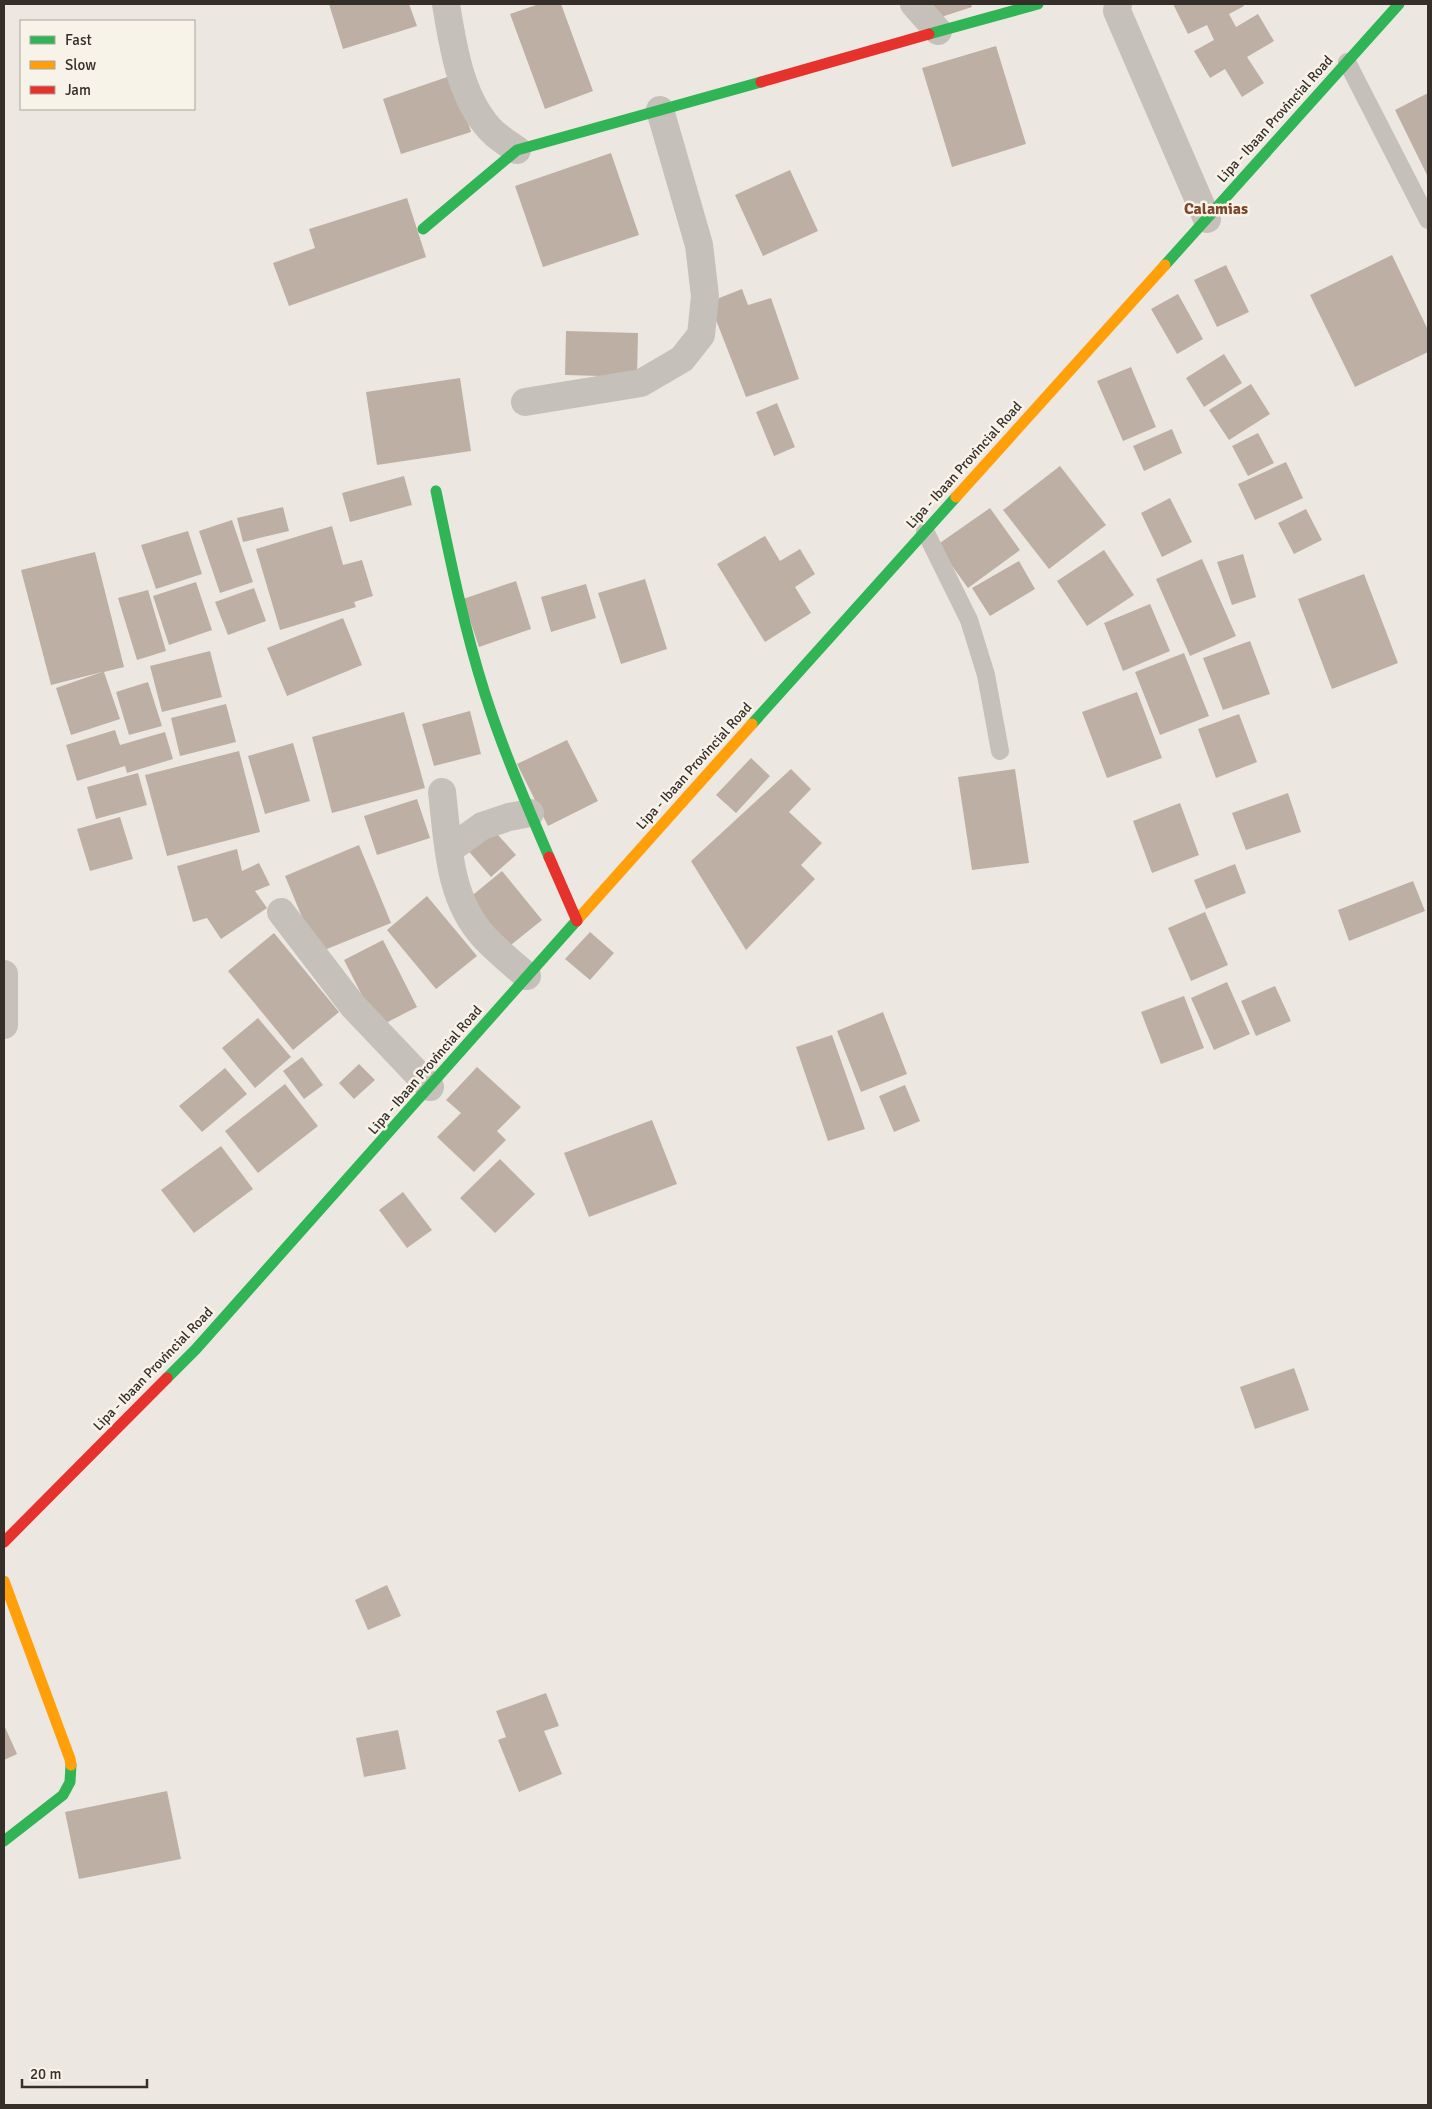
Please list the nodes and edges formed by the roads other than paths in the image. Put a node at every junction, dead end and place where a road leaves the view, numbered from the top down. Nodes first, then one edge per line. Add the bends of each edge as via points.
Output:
1 (446, 4) edge
2 (914, 4) edge
3 (1038, 4) edge
4 (1399, 4) edge
5 (1114, 6) edge
6 (938, 32) junction
7 (1347, 62) junction
8 (660, 110) junction
9 (517, 150) junction
10 (1207, 219) junction
11 (1428, 220) edge
12 (423, 229) dead end
13 (525, 402) dead end
14 (436, 491) dead end
15 (925, 531) junction
16 (1000, 751) dead end
17 (442, 792) dead end
18 (530, 813) junction
19 (449, 850) junction
20 (281, 912) dead end
21 (577, 921) junction
22 (4, 974) edge
23 (527, 976) junction
24 (4, 1025) edge
25 (430, 1087) junction
26 (4, 1542) edge
27 (4, 1581) edge
28 (4, 1841) edge

1 - 9 street via 457,64 476,108 494,133
2 - 6 street
3 - 6 main road
4 - 7 main road, Lipa - Ibaan Provincial Road
5 - 10 street
6 - 8 main road
7 - 10 main road, Lipa - Ibaan Provincial Road
7 - 11 lane
8 - 9 main road
8 - 13 street via 699,244 705,296 700,335 682,359 640,383
9 - 12 main road
10 - 15 main road, Lipa - Ibaan Provincial Road
14 - 18 main road via 461,613 485,694
15 - 16 lane via 969,620 986,675
15 - 21 main road, Lipa - Ibaan Provincial Road
17 - 19 street
18 - 19 street via 482,826
18 - 21 main road
19 - 23 street via 454,883 467,914 484,937
20 - 25 street via 353,1006
21 - 23 main road, Lipa - Ibaan Provincial Road
22 - 24 street
23 - 25 main road, Lipa - Ibaan Provincial Road
25 - 26 main road, Lipa - Ibaan Provincial Road via 196,1350
27 - 28 main road via 70,1759 72,1775 62,1794

